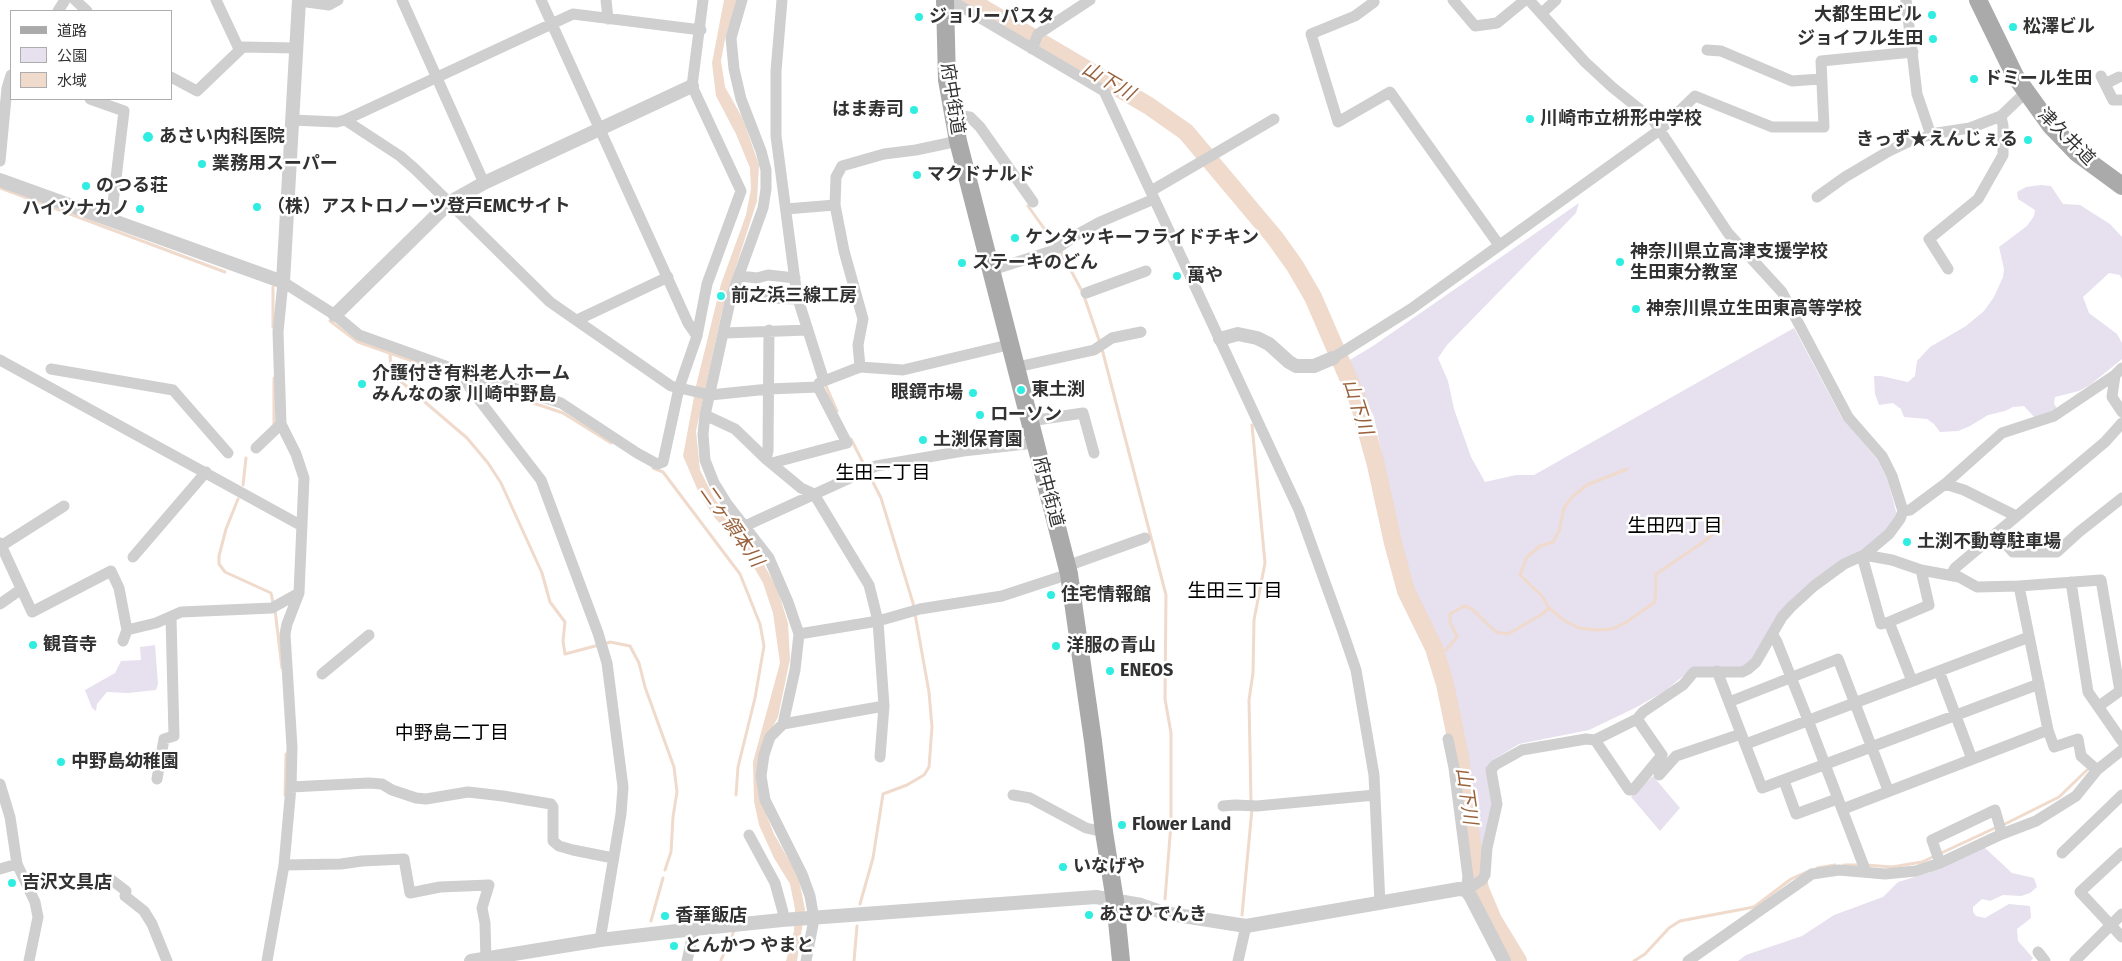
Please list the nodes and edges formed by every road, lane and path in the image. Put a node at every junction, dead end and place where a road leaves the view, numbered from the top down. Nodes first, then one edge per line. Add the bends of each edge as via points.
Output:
1 (75, 0) edge
2 (216, 0) edge
3 (338, 0) edge
4 (402, 0) edge
5 (541, 0) edge
6 (606, 0) edge
7 (703, 0) edge
8 (742, 0) edge
9 (782, 0) edge
10 (944, 0) edge
11 (950, 0) edge
12 (1090, 0) edge
13 (1373, 0) edge
14 (1453, 0) edge
15 (1525, 0) edge
16 (1529, 0) edge
17 (1556, 0) edge
18 (1906, 0) edge
19 (1978, 0) edge
20 (299, 1) edge
21 (86, 10) edge
22 (1542, 13) junction
23 (608, 19) junction
24 (552, 23) junction
25 (701, 30) junction
26 (1034, 42) junction
27 (295, 48) junction
28 (239, 49) junction
29 (1707, 50) dead end
30 (1913, 52) junction
31 (2119, 77) dead end
32 (10, 78) edge
33 (172, 78) edge
34 (436, 78) junction
35 (1820, 79) junction
36 (692, 86) junction
37 (2026, 93) junction
38 (93, 100) edge
39 (2122, 100) edge
40 (953, 115) junction
41 (2000, 116) junction
42 (1274, 119) dead end
43 (292, 120) junction
44 (345, 120) junction
45 (601, 129) junction
46 (1661, 129) junction
47 (1931, 135) junction
48 (958, 142) junction
49 (0, 161) edge
50 (0, 180) edge
51 (484, 183) junction
52 (2121, 183) edge
53 (1153, 195) junction
54 (1816, 197) dead end
55 (450, 202) junction
56 (1033, 202) dead end
57 (835, 205) junction
58 (786, 209) junction
59 (111, 220) junction
60 (1499, 245) junction
61 (1948, 269) dead end
62 (992, 270) junction
63 (1146, 271) dead end
64 (668, 276) junction
65 (740, 276) junction
66 (795, 278) junction
67 (283, 282) junction
68 (1086, 293) dead end
69 (731, 297) junction
70 (798, 299) junction
71 (335, 316) junction
72 (577, 320) junction
73 (769, 330) junction
74 (808, 330) junction
75 (1141, 332) dead end
76 (725, 333) junction
77 (697, 336) junction
78 (1220, 339) junction
79 (1012, 344) junction
80 (1337, 356) joint
81 (0, 360) edge
82 (860, 367) junction
83 (1017, 367) junction
84 (51, 369) dead end
85 (462, 372) junction
86 (2118, 372) edge
87 (821, 384) junction
88 (682, 389) junction
89 (769, 389) junction
90 (708, 394) junction
91 (2122, 412) edge
92 (705, 415) junction
93 (1030, 421) junction
94 (2122, 423) edge
95 (281, 424) junction
96 (1034, 443) junction
97 (256, 448) dead end
98 (228, 453) dead end
99 (1094, 453) dead end
100 (769, 461) junction
101 (206, 472) junction
102 (1945, 484) junction
103 (814, 494) junction
104 (2122, 498) edge
105 (64, 506) dead end
106 (1903, 511) junction
107 (2016, 516) junction
108 (302, 526) junction
109 (745, 526) junction
110 (1996, 533) junction
111 (1145, 538) dead end
112 (1, 544) edge
113 (1863, 555) junction
114 (133, 558) dead end
115 (1068, 570) junction
116 (1921, 570) junction
117 (1951, 575) junction
118 (2070, 582) junction
119 (2019, 586) junction
120 (20, 590) junction
121 (299, 593) junction
122 (0, 604) edge
123 (171, 617) junction
124 (878, 620) junction
125 (1889, 622) junction
126 (127, 630) junction
127 (799, 634) junction
128 (370, 635) dead end
129 (1773, 635) junction
130 (2029, 637) junction
131 (124, 641) dead end
132 (1717, 671) junction
133 (1939, 671) junction
134 (322, 674) dead end
135 (1791, 677) junction
136 (1912, 681) junction
137 (2039, 684) junction
138 (1729, 702) junction
139 (1855, 703) junction
140 (884, 706) junction
141 (2099, 706) junction
142 (1956, 716) junction
143 (1637, 719) junction
144 (1808, 720) junction
145 (783, 724) junction
146 (2048, 730) junction
147 (1448, 739) dead end
148 (1744, 739) junction
149 (1595, 740) junction
150 (2122, 741) edge
151 (1872, 748) junction
152 (2122, 750) edge
153 (880, 757) dead end
154 (1972, 759) junction
155 (1825, 766) junction
156 (2097, 770) junction
157 (1658, 775) dead end
158 (157, 779) dead end
159 (1784, 781) junction
160 (0, 784) edge
161 (291, 787) junction
162 (1888, 790) junction
163 (1013, 795) dead end
164 (1375, 795) junction
165 (2122, 795) edge
166 (1840, 804) junction
167 (1223, 806) dead end
168 (1104, 832) junction
169 (2002, 834) junction
170 (749, 835) dead end
171 (2062, 853) dead end
172 (2122, 853) edge
173 (613, 858) junction
174 (1940, 863) junction
175 (17, 864) junction
176 (284, 865) junction
177 (0, 869) edge
178 (1866, 872) junction
179 (109, 878) dead end
180 (1474, 885) junction
181 (1115, 901) junction
182 (1380, 904) junction
183 (2122, 914) edge
184 (811, 919) junction
185 (785, 920) junction
186 (2111, 925) junction
187 (1246, 926) junction
188 (694, 929) junction
189 (2122, 937) edge
190 (600, 940) junction
191 (486, 959) edge
192 (29, 961) edge
193 (167, 961) edge
194 (267, 961) edge
195 (471, 961) edge
196 (687, 961) edge
197 (806, 961) edge
198 (1121, 961) edge
199 (1238, 961) edge
200 (1504, 961) edge
201 (1688, 961) edge
202 (2075, 961) edge

1 - 21 street
2 - 28 street
3 - 20 street via 329,5
4 - 34 street
5 - 24 street
6 - 23 street
7 - 25 street
8 - 65 street via 731,38 734,69 761,151 766,170 766,190
9 - 58 street via 776,71 776,136
10 - 40 main road, 府中街道 via 945,58
11 - 26 street
12 - 26 street
13 - 60 street via 1355,16 1311,34 1338,122 1390,92
14 - 15 street via 1475,26 1497,23
16 - 22 street
17 - 22 street
18 - 30 street
19 - 37 main road, 津久井道
20 - 27 street
22 - 46 street via 1586,62
23 - 24 street via 573,14
23 - 25 street
24 - 34 street
24 - 45 street
25 - 36 street
26 - 53 street via 1104,91
27 - 28 street
27 - 43 street
28 - 33 street via 198,91
29 - 35 street via 1721,51 1792,81
30 - 35 street via 1820,61
30 - 47 street via 1917,94
31 - 39 street via 2103,80 2113,100
32 - 49 street
34 - 44 street
34 - 51 street
35 - 46 street via 1824,127 1772,127 1696,96
36 - 45 street
36 - 77 street via 741,191 707,284
37 - 41 street
37 - 52 main road, 津久井道 via 2077,153
38 - 59 street via 124,111
40 - 48 main road, 府中街道
40 - 56 street via 970,117 980,127
41 - 47 street via 1970,128
41 - 61 street via 2003,155 1978,199 1929,239
42 - 53 street
43 - 44 street
43 - 67 street
44 - 55 street via 400,156
45 - 51 street
45 - 64 street
46 - 60 street
46 - 106 street via 1728,233 1782,292 1848,417 1882,456
47 - 54 street via 1889,151
48 - 57 street via 884,154 842,166 836,177
48 - 62 main road, 府中街道
50 - 59 street
51 - 55 street
53 - 62 street via 1058,248
53 - 78 street
55 - 71 street
55 - 72 street via 550,302
57 - 58 street
57 - 82 street via 863,319 858,345
58 - 66 street
59 - 67 street
60 - 80 street via 1411,309
62 - 79 main road, 府中街道
63 - 68 street
64 - 72 street
64 - 77 street
65 - 66 street
65 - 69 street
66 - 70 street
67 - 71 street
67 - 95 street via 278,332
69 - 70 street
69 - 76 street
70 - 74 street
71 - 85 street via 359,335
72 - 88 street via 671,386
73 - 74 street
73 - 76 street
73 - 89 street
74 - 87 street
75 - 83 street via 1112,338 1101,346
76 - 90 street
77 - 88 street
78 - 80 street via 1238,334 1257,338 1270,344 1296,366 1314,366
78 - 164 street via 1299,510 1356,670
79 - 82 street via 903,370
79 - 83 main road, 府中街道
81 - 101 street
82 - 87 street
83 - 93 main road, 府中街道
84 - 98 street via 173,390
85 - 88 street via 561,403 657,464 663,462
85 - 173 street via 470,388 541,480 598,633 607,663 623,788
86 - 91 street via 2112,397
86 - 102 street via 2054,416 2002,433
87 - 89 street
87 - 100 street via 847,443
88 - 90 street
89 - 90 street
89 - 100 street
90 - 92 street
92 - 100 street via 735,429
92 - 109 street via 706,460 714,483
93 - 96 main road, 府中街道
93 - 99 street via 1083,413
94 - 107 street via 2105,442
95 - 97 street
95 - 108 street via 304,478
96 - 103 street via 962,451 867,470
96 - 115 main road, 府中街道
100 - 103 street via 801,488
101 - 108 street
101 - 114 street
102 - 106 street via 1910,510
102 - 107 street
103 - 109 street
103 - 124 street via 870,584
104 - 110 street via 2057,552 2013,552
105 - 112 street
106 - 113 street via 1889,534
107 - 110 street
108 - 121 street
109 - 127 street via 769,558
110 - 117 street
111 - 115 street
112 - 120 street
113 - 116 street
113 - 125 street via 1881,624
113 - 129 street via 1844,564 1814,586 1782,617
115 - 124 street via 1002,596 915,610
115 - 168 main road, 府中街道
116 - 117 street
116 - 125 street via 1929,605
117 - 119 street via 1977,587
118 - 119 street
118 - 141 street via 2088,692
118 - 141 street via 2101,580 2120,691
119 - 130 street
120 - 122 street
120 - 126 street via 32,612 111,571
121 - 123 street via 272,608 182,612
121 - 161 street via 285,634 292,737
123 - 126 street
123 - 158 street via 174,736 164,739
124 - 127 street
124 - 140 street
125 - 136 street
126 - 131 street
127 - 145 street
128 - 134 street
129 - 132 street via 1752,667 1742,672
129 - 135 street
130 - 133 street
130 - 137 street
132 - 138 street
132 - 143 street via 1694,672 1683,686
133 - 136 street
133 - 142 street
135 - 138 street
135 - 139 street via 1838,659
135 - 144 street
136 - 139 street
137 - 142 street
137 - 146 street
138 - 148 street
139 - 144 street
139 - 151 street
140 - 145 street
140 - 153 street
141 - 150 street
142 - 151 street
142 - 154 street
143 - 149 street
143 - 149 street via 1662,755 1633,790 1629,790
144 - 148 street
144 - 155 street
145 - 184 street via 770,737 764,755 762,788 802,874 810,896
146 - 154 street
146 - 156 street via 2054,747 2078,739 2082,756
147 - 180 street via 1468,877
148 - 157 street via 1676,756
148 - 159 street via 1762,788
149 - 180 street via 1522,750 1494,765 1491,770 1497,804 1487,848 1485,875
151 - 155 street
151 - 162 street
152 - 156 street
154 - 162 street
155 - 159 street
155 - 166 street
156 - 169 street via 2076,796 2060,807 2036,821
159 - 166 street via 1796,814
160 - 175 street via 10,817
161 - 173 street via 369,782 416,798 468,792 552,804 553,841 573,850
161 - 176 street
162 - 166 street
163 - 168 street via 1030,798 1086,828
164 - 167 street via 1258,806
164 - 182 street
165 - 171 street
166 - 178 street
168 - 181 main road, 府中街道
169 - 174 street
169 - 174 street via 1995,810 1932,840
170 - 185 street via 775,883
172 - 186 street via 2080,892
173 - 190 street
174 - 178 street via 1916,871
175 - 177 street
175 - 192 street via 35,902 38,917
176 - 191 street via 404,859 410,893 440,887 489,885 482,908
176 - 194 street
178 - 201 street via 1839,870 1812,874
179 - 193 street via 144,911
180 - 182 street
180 - 200 street
181 - 184 street via 1096,897
181 - 187 street via 1164,913
181 - 198 main road, 府中街道
182 - 187 street
183 - 186 street
184 - 185 street
184 - 197 street
185 - 188 street
186 - 189 street
186 - 202 street
187 - 199 street
188 - 190 street
188 - 196 street
190 - 191 street
191 - 195 street

